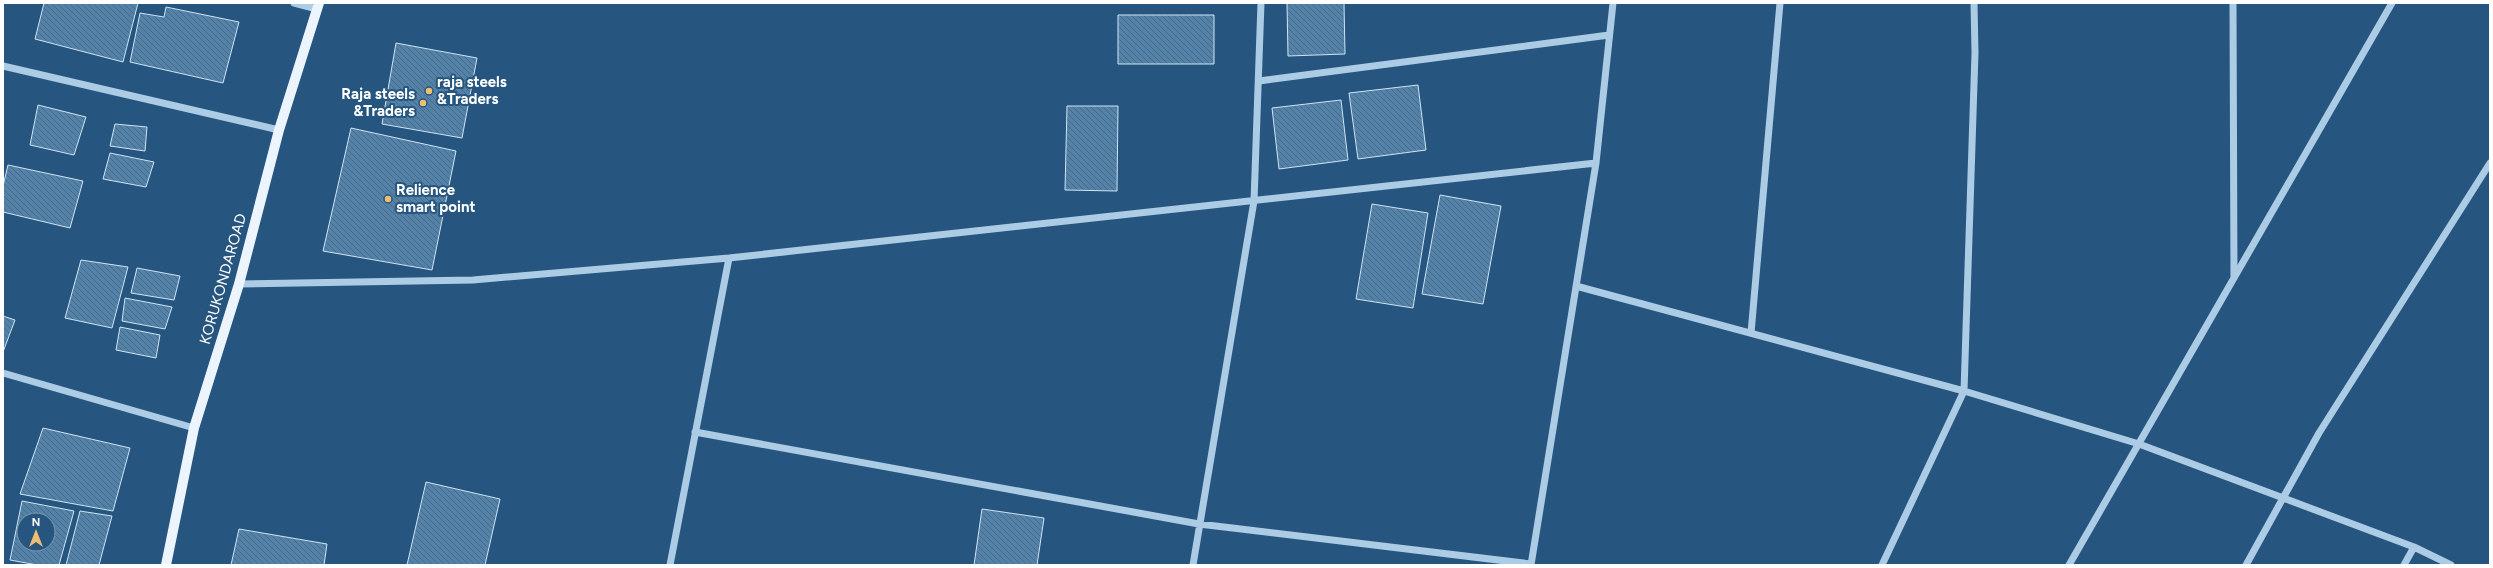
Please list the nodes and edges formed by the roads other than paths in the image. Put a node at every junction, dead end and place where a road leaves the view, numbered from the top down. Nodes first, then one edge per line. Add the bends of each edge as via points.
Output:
1 (294, 3) edge
2 (1261, 3) edge
3 (1613, 3) edge
4 (1780, 3) edge
5 (1974, 3) edge
6 (2233, 3) edge
7 (2392, 3) edge
8 (318, 6) edge
9 (1609, 35) junction
10 (3, 66) edge
11 (1259, 81) junction
12 (279, 130) junction
13 (1596, 163) junction
14 (2490, 163) edge
15 (1254, 201) junction
16 (729, 258) junction
17 (2234, 278) junction
18 (239, 284) junction
19 (1576, 286) junction
20 (1750, 333) junction
21 (3, 373) edge
22 (1964, 391) junction
23 (194, 428) junction
24 (695, 432) junction
25 (2139, 444) junction
26 (2282, 499) junction
27 (1199, 524) junction
28 (2414, 547) junction
29 (1531, 564) edge
30 (166, 565) edge
31 (670, 565) edge
32 (1193, 565) edge
33 (1882, 565) edge
34 (2069, 565) edge
35 (2246, 565) edge
36 (2404, 565) edge
37 (2451, 565) edge

1 - 8 street
2 - 11 street
3 - 9 street
4 - 20 street
5 - 22 street via 1975,53
6 - 17 street
7 - 17 street
8 - 12 main road, KORUKONDAROAD
9 - 11 street
9 - 13 street
10 - 12 street
11 - 15 street
12 - 18 main road, KORUKONDAROAD
13 - 15 street
13 - 19 street
14 - 26 street via 2319,433
15 - 16 street
15 - 27 street
16 - 18 street via 473,280
16 - 24 street
17 - 25 street
18 - 23 main road, KORUKONDAROAD
19 - 20 street
19 - 29 street
20 - 22 street
21 - 23 street
22 - 25 street
22 - 33 street
23 - 30 main road, KORUKONDAROAD
24 - 27 street
24 - 31 street
25 - 26 street
25 - 34 street
26 - 28 street
26 - 35 street
27 - 29 street
27 - 32 street
28 - 36 street
28 - 37 street

